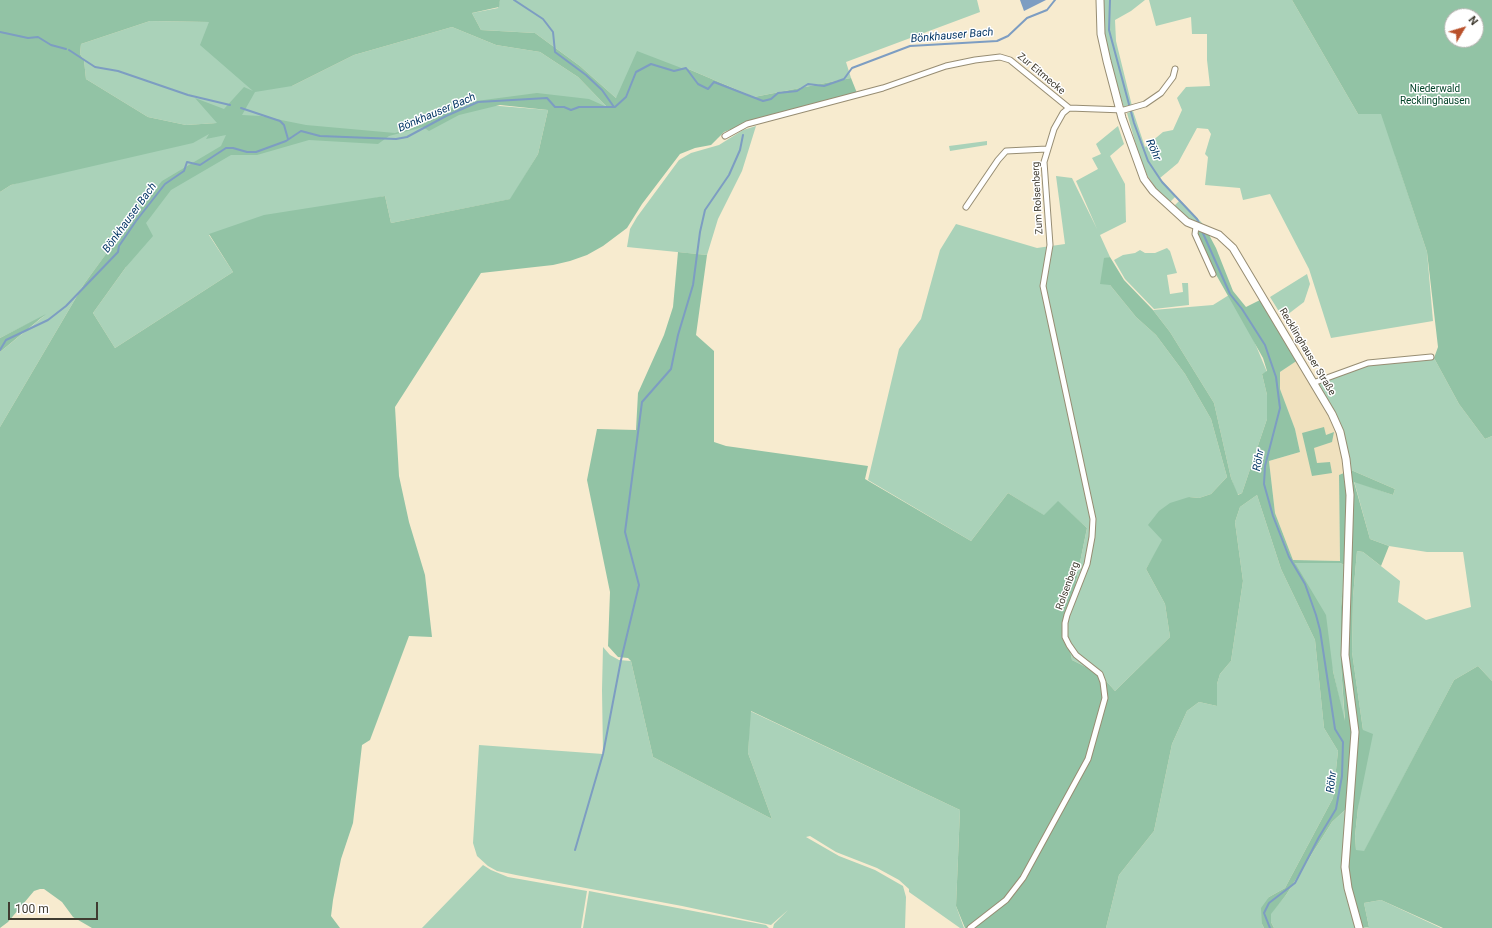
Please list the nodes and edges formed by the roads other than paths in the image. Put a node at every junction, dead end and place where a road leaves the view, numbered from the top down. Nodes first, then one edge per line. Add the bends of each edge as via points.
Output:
1 (1100, 0) edge
2 (1175, 69) dead end
3 (1069, 108) junction
4 (1122, 110) junction
5 (725, 136) dead end
6 (1047, 149) junction
7 (966, 207) dead end
8 (1196, 227) junction
9 (1050, 245) joint
10 (1213, 274) dead end
11 (1431, 358) dead end
12 (1313, 383) junction
13 (970, 928) edge
14 (1359, 928) edge

1 - 4 main road, Recklinghauser Straße via 1101,34
2 - 4 street via 1169,84 1158,97 1145,104
3 - 4 street, Zur Eitmecke
3 - 5 street, Zur Eitmecke via 1014,62 1003,57 946,66 911,80 747,124
3 - 6 street, Zum Rolsenberg via 1058,122
4 - 8 main road, Recklinghauser Straße via 1144,179 1177,214
6 - 7 street via 1006,151
6 - 9 street, Zum Rolsenberg via 1043,166
8 - 10 street via 1195,234
8 - 12 main road, Recklinghauser Straße via 1219,235 1239,256
9 - 13 street, Rolsenberg via 1043,286 1093,520 1087,564 1067,615 1065,637 1076,655 1100,674 1105,698 1088,759 1023,878 1006,900
11 - 12 street via 1368,363
12 - 14 main road, Recklinghauser Straße via 1340,432 1346,459 1350,516 1345,655 1355,732 1345,867

